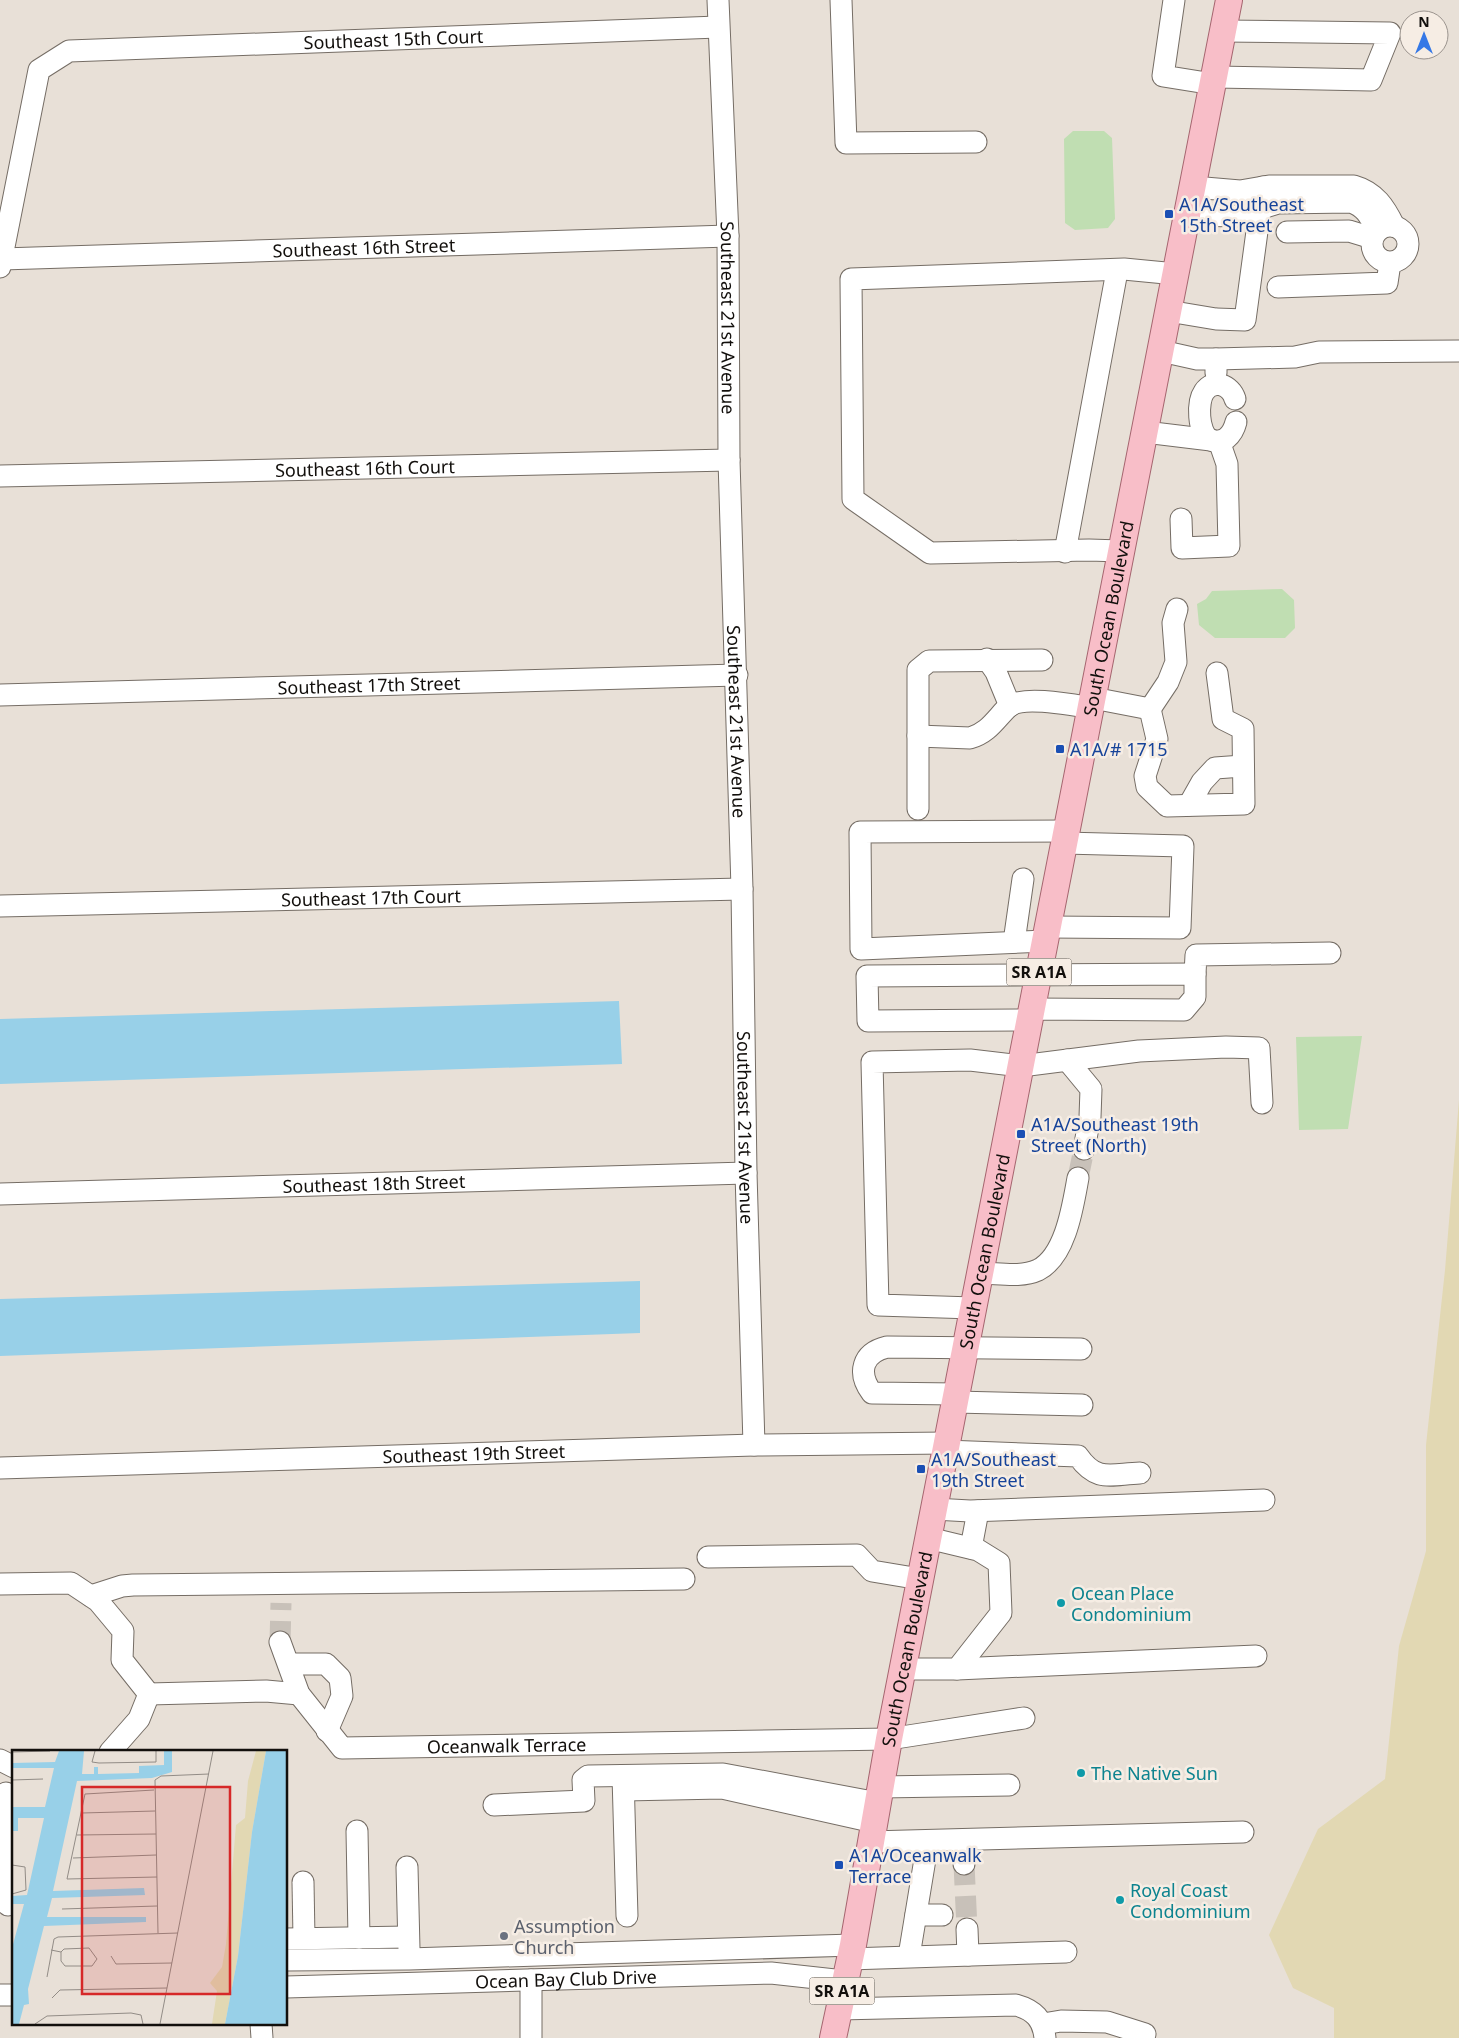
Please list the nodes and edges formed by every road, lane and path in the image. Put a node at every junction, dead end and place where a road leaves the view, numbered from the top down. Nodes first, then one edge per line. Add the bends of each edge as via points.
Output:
1 (718, 0) edge
2 (841, 0) edge
3 (1174, 0) edge
4 (1229, 0) edge
5 (718, 27) junction
6 (1223, 31) junction
7 (1214, 80) junction
8 (976, 142) dead end
9 (1193, 187) junction
10 (1263, 187) junction
11 (1261, 208) junction
12 (1188, 215) junction
13 (1287, 232) dead end
14 (1381, 232) junction
15 (728, 236) junction
16 (1, 263) edge
17 (1390, 263) junction
18 (1116, 271) junction
19 (1176, 274) junction
20 (1278, 287) dead end
21 (1168, 311) junction
22 (1161, 352) junction
23 (1459, 352) edge
24 (1216, 359) junction
25 (1217, 384) junction
26 (1235, 400) dead end
27 (1236, 422) dead end
28 (1145, 432) junction
29 (1215, 441) junction
30 (729, 460) junction
31 (0, 476) edge
32 (1181, 519) dead end
33 (1121, 551) junction
34 (1065, 552) junction
35 (1177, 609) dead end
36 (987, 659) junction
37 (1042, 660) dead end
38 (1217, 673) dead end
39 (736, 675) junction
40 (0, 695) edge
41 (1092, 703) junction
42 (1010, 706) junction
43 (1150, 708) junction
44 (918, 736) junction
45 (1244, 766) junction
46 (1188, 805) junction
47 (918, 809) dead end
48 (1066, 837) junction
49 (1023, 879) dead end
50 (742, 889) junction
51 (0, 906) edge
52 (1046, 934) junction
53 (1014, 942) junction
54 (1330, 953) dead end
55 (1039, 974) junction
56 (1195, 974) junction
57 (1031, 1014) junction
58 (1067, 1060) junction
59 (1021, 1066) junction
60 (1262, 1103) dead end
61 (1084, 1149) tunnel mouth
62 (746, 1173) junction
63 (1078, 1178) tunnel mouth
64 (0, 1194) edge
65 (980, 1273) junction
66 (973, 1308) junction
67 (966, 1348) junction
68 (1081, 1349) dead end
69 (956, 1398) junction
70 (1082, 1405) dead end
71 (754, 1445) junction
72 (946, 1447) junction
73 (0, 1468) edge
74 (1140, 1473) dead end
75 (1264, 1500) dead end
76 (934, 1509) junction
77 (978, 1511) junction
78 (928, 1538) junction
79 (971, 1548) junction
80 (708, 1557) dead end
81 (684, 1579) dead end
82 (920, 1579) junction
83 (0, 1584) edge
84 (91, 1596) junction
85 (280, 1642) tunnel mouth
86 (1256, 1656) dead end
87 (289, 1664) junction
88 (903, 1669) junction
89 (957, 1669) junction
90 (149, 1694) junction
91 (299, 1694) junction
92 (1024, 1718) dead end
93 (327, 1731) junction
94 (889, 1739) junction
95 (112, 1750) edge
96 (0, 1760) edge
97 (12, 1766) edge
98 (624, 1782) junction
99 (1009, 1785) dead end
100 (6, 1794) dead end
101 (494, 1805) dead end
102 (876, 1814) junction
103 (357, 1831) dead end
104 (1243, 1832) dead end
105 (963, 1840) junction
106 (928, 1841) junction
107 (964, 1864) tunnel mouth
108 (407, 1867) dead end
109 (303, 1882) dead end
110 (7, 1905) edge
111 (916, 1915) junction
112 (942, 1915) dead end
113 (627, 1916) dead end
114 (967, 1929) tunnel mouth
115 (408, 1937) junction
116 (359, 1938) junction
117 (295, 1939) edge
118 (1066, 1952) dead end
119 (968, 1955) junction
120 (909, 1956) junction
121 (409, 1959) junction
122 (288, 1960) edge
123 (849, 1961) junction
124 (531, 1980) junction
125 (288, 1987) edge
126 (838, 2009) junction
127 (1044, 2031) edge
128 (1145, 2034) dead end
129 (531, 2038) edge
130 (833, 2038) edge

1 - 5 street, Southeast 21st Avenue
2 - 8 street via 846,143
3 - 7 street via 1163,76
4 - 6 main road, South Ocean Boulevard / SR A1A
5 - 15 street, Southeast 21st Avenue
5 - 16 street, Southeast 15th Court via 69,50 39,70
6 - 7 main road, South Ocean Boulevard / SR A1A
6 - 7 street via 1390,32 1371,80
7 - 9 main road, South Ocean Boulevard / SR A1A
9 - 10 street via 1240,191
9 - 12 main road, South Ocean Boulevard / SR A1A
10 - 11 street
10 - 14 street via 1354,186 1366,190 1380,201
11 - 12 street via 1237,216
11 - 14 street via 1278,203 1351,202 1368,212
11 - 21 street via 1245,320
12 - 19 main road, South Ocean Boulevard / SR A1A
13 - 14 street
14 - 17 street via 1371,247 1381,261
14 - 17 street via 1402,230 1407,237 1405,254 1399,261
15 - 16 street, Southeast 16th Street
15 - 30 street, Southeast 21st Avenue
17 - 20 street via 1388,283
18 - 19 street
18 - 34 street
18 - 34 street via 851,279 853,499 930,553
19 - 21 main road, South Ocean Boulevard / SR A1A
21 - 22 main road, South Ocean Boulevard / SR A1A
22 - 24 street
22 - 28 main road, South Ocean Boulevard / SR A1A
23 - 24 street via 1319,352 1295,357
24 - 25 street
25 - 26 street via 1233,391
25 - 29 street via 1208,387 1201,398 1200,427 1204,435
27 - 29 street via 1234,432 1228,438
28 - 29 street
28 - 33 main road, South Ocean Boulevard / SR A1A
29 - 32 street via 1228,464 1229,546 1182,548
30 - 31 street, Southeast 16th Court
30 - 39 street, Southeast 21st Avenue
33 - 34 street
33 - 41 main road, South Ocean Boulevard / SR A1A
35 - 43 street via 1173,623 1176,662 1168,682
36 - 37 street
36 - 42 street
36 - 44 street via 929,661 923,664 918,670
38 - 45 street via 1224,719 1243,729
39 - 40 street, Southeast 17th Street
39 - 50 street, Southeast 21st Avenue
41 - 42 street via 1040,701
41 - 43 street
41 - 48 main road, South Ocean Boulevard / SR A1A
42 - 44 street via 988,730 977,736
43 - 46 street via 1157,738 1145,776 1147,788 1167,806
44 - 47 street
45 - 46 street via 1215,768
45 - 46 street via 1244,804
48 - 52 main road, South Ocean Boulevard / SR A1A
48 - 52 street via 1183,846 1180,928
48 - 53 street via 860,832 861,949
49 - 53 street
50 - 51 street, Southeast 17th Court
50 - 62 street, Southeast 21st Avenue
52 - 53 street
52 - 55 main road, South Ocean Boulevard / SR A1A
54 - 56 street via 1196,955
55 - 56 street
55 - 57 main road, South Ocean Boulevard / SR A1A
55 - 57 street via 867,976 868,1021
56 - 57 street via 1195,997 1184,1010
57 - 59 main road, South Ocean Boulevard / SR A1A
58 - 59 street
58 - 60 street via 1139,1052 1259,1048
58 - 61 street via 1091,1089
59 - 65 main road, South Ocean Boulevard / SR A1A
59 - 66 street via 970,1060 872,1062 878,1305
62 - 64 street, Southeast 18th Street
62 - 71 street, Southeast 21st Avenue
63 - 65 street via 1070,1221 1052,1259 1038,1270 1022,1274
65 - 66 main road, South Ocean Boulevard / SR A1A
66 - 67 main road, South Ocean Boulevard / SR A1A
67 - 68 street
67 - 69 main road, South Ocean Boulevard / SR A1A
67 - 69 street via 887,1347 868,1356 864,1365 866,1384 872,1393
69 - 70 street
69 - 72 main road, South Ocean Boulevard / SR A1A
71 - 72 street, Southeast 19th Street
71 - 73 street, Southeast 19th Street
72 - 74 street, Southeast 19th Street via 1078,1456 1096,1475
72 - 76 main road, South Ocean Boulevard / SR A1A
75 - 77 street
76 - 77 street
76 - 78 main road, South Ocean Boulevard / SR A1A
77 - 79 street
78 - 79 street
78 - 82 main road, South Ocean Boulevard / SR A1A
79 - 89 street via 999,1563 1001,1613
80 - 82 street via 857,1555 872,1570
81 - 84 street via 282,1593 133,1585
82 - 88 main road, South Ocean Boulevard / SR A1A
83 - 84 street via 71,1583
84 - 90 street via 123,1631 122,1660
85 - 87 street, Oceanwalk Terrace
86 - 89 street
87 - 91 street, Oceanwalk Terrace
87 - 93 street via 326,1664 340,1678 342,1696
88 - 89 street
88 - 94 main road, South Ocean Boulevard / SR A1A
90 - 91 street via 266,1691
90 - 95 street via 140,1719
91 - 93 street, Oceanwalk Terrace
92 - 94 street, Oceanwalk Terrace
93 - 94 street, Oceanwalk Terrace via 342,1748
94 - 102 main road, South Ocean Boulevard / SR A1A
96 - 97 street
98 - 101 street via 588,1776 583,1780 584,1801
98 - 102 street via 723,1774
98 - 113 street
99 - 102 street
100 - 110 street
102 - 106 street
102 - 123 main road, South Ocean Boulevard / SR A1A
103 - 116 street
104 - 105 street
105 - 106 street
105 - 107 street
106 - 111 street
108 - 115 street
109 - 117 street
111 - 112 street
111 - 120 street
114 - 119 street
115 - 116 street
115 - 121 street
116 - 117 street
118 - 119 street
119 - 120 street
120 - 123 street
121 - 122 street
121 - 123 street
123 - 124 street, Ocean Bay Club Drive via 771,1973
123 - 126 main road, SR A1A
124 - 125 street, Ocean Bay Club Drive
124 - 129 street
126 - 127 street via 1016,2005 1029,2009 1040,2019
126 - 130 main road, SR A1A
127 - 128 street via 1061,2021 1107,2022

